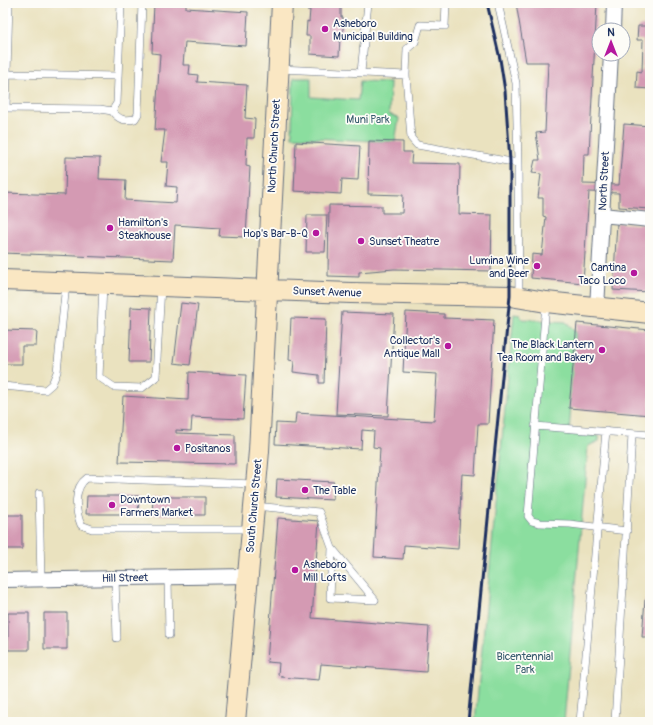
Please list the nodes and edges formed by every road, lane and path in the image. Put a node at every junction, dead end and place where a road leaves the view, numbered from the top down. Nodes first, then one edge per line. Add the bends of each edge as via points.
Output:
1 (9, 3) edge
2 (121, 3) edge
3 (142, 3) edge
4 (282, 3) edge
5 (368, 3) edge
6 (446, 3) edge
7 (498, 3) edge
8 (614, 3) edge
9 (613, 22) edge
10 (611, 62) edge
11 (278, 69) junction
12 (362, 72) junction
13 (7, 74) junction
14 (406, 75) junction
15 (118, 76) junction
16 (4, 108) edge
17 (112, 110) junction
18 (518, 163) junction
19 (602, 216) junction
20 (650, 220) edge
21 (3, 280) edge
22 (66, 282) junction
23 (103, 283) junction
24 (161, 285) junction
25 (266, 290) junction
26 (520, 297) junction
27 (546, 302) junction
28 (597, 308) junction
29 (650, 312) edge
30 (3, 386) edge
31 (535, 426) junction
32 (606, 432) junction
33 (632, 434) junction
34 (650, 435) edge
35 (256, 484) junction
36 (39, 493) dead end
37 (254, 506) junction
38 (599, 528) junction
39 (252, 529) junction
40 (627, 531) junction
41 (332, 548) junction
42 (248, 576) junction
43 (168, 577) junction
44 (115, 578) junction
45 (3, 580) edge
46 (40, 580) junction
47 (169, 635) dead end
48 (117, 638) dead end
49 (235, 722) edge
50 (580, 722) edge
51 (615, 722) edge

1 - 13 lane
2 - 15 lane
3 - 17 lane via 138,114 135,119 127,121 118,118
4 - 11 street, North Church Street
5 - 12 lane
6 - 14 lane via 445,26 420,25 415,42 407,49
7 - 18 lane via 516,83
8 - 9 street
10 - 19 street, North Street
11 - 12 lane
11 - 25 street, North Church Street
12 - 14 lane
13 - 15 lane
13 - 16 lane
14 - 18 lane via 411,138 417,145
15 - 17 lane via 117,103
16 - 17 lane
18 - 26 lane
19 - 20 street
19 - 28 street, North Street
21 - 22 street, Sunset Avenue
22 - 23 street, Sunset Avenue
22 - 30 lane via 57,372 52,384 45,390
23 - 24 street, Sunset Avenue
23 - 24 lane via 99,378 114,388 142,388 156,377
24 - 25 street, Sunset Avenue
25 - 26 street, Sunset Avenue
25 - 35 street, South Church Street
26 - 27 street, Sunset Avenue
27 - 28 street, Sunset Avenue
27 - 31 lane
28 - 29 street, Sunset Avenue
31 - 32 lane
31 - 38 lane via 528,516 532,521 540,523
32 - 33 lane
32 - 38 lane
33 - 34 lane
33 - 40 lane
35 - 37 street, South Church Street
35 - 39 lane via 87,478 78,489 77,516 81,524 92,529
36 - 46 lane
37 - 39 street, South Church Street
37 - 41 lane via 319,512
38 - 40 lane
38 - 50 lane
39 - 42 street, South Church Street
40 - 51 lane
41 - 41 lane via 330,598 375,600 351,571
42 - 43 street, Hill Street
42 - 49 street, South Church Street
43 - 44 street, Hill Street
43 - 47 lane
44 - 46 street, Hill Street
44 - 48 lane
45 - 46 street, Hill Street

